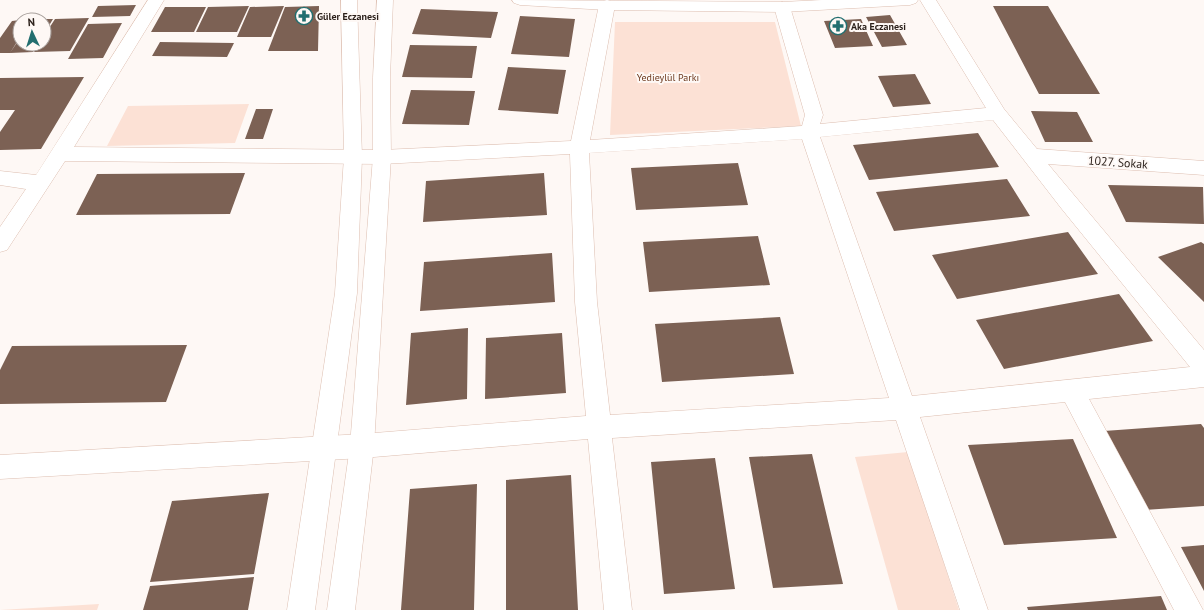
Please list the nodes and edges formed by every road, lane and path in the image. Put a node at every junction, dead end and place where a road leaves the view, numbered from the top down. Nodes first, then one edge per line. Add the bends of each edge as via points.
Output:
1 (156, 0) edge
2 (349, 0) edge
3 (385, 0) edge
4 (520, 0) edge
5 (910, 0) edge
6 (928, 0) edge
7 (607, 5) junction
8 (782, 7) junction
9 (998, 113) junction
10 (809, 132) junction
11 (579, 147) junction
12 (60, 154) junction
13 (1032, 156) junction
14 (353, 157) junction
15 (382, 157) junction
16 (1204, 168) edge
17 (0, 178) edge
18 (41, 183) junction
19 (0, 244) edge
20 (1204, 367) edge
21 (1204, 376) edge
22 (1071, 390) junction
23 (903, 408) junction
24 (599, 426) junction
25 (362, 446) junction
26 (324, 448) junction
27 (0, 467) edge
28 (301, 610) edge
29 (341, 610) edge
30 (618, 610) edge
31 (974, 610) edge
32 (1189, 610) edge

1 - 12 street
2 - 14 street
3 - 15 street via 381,61
4 - 7 street
5 - 8 street
6 - 9 street
7 - 8 street
7 - 11 street
8 - 10 street via 814,115
9 - 10 street
9 - 13 street
10 - 11 street
10 - 23 street
11 - 15 street
11 - 24 street via 586,302
12 - 14 street
12 - 18 street
13 - 16 street, 1027. Sokak
13 - 20 street
14 - 15 street
14 - 26 street via 346,293
15 - 25 street
17 - 18 street
18 - 19 street
21 - 22 street
22 - 23 street
22 - 32 street
23 - 24 street
23 - 31 street
24 - 25 street
24 - 30 street
25 - 26 street
25 - 29 street
26 - 27 street
26 - 28 street

